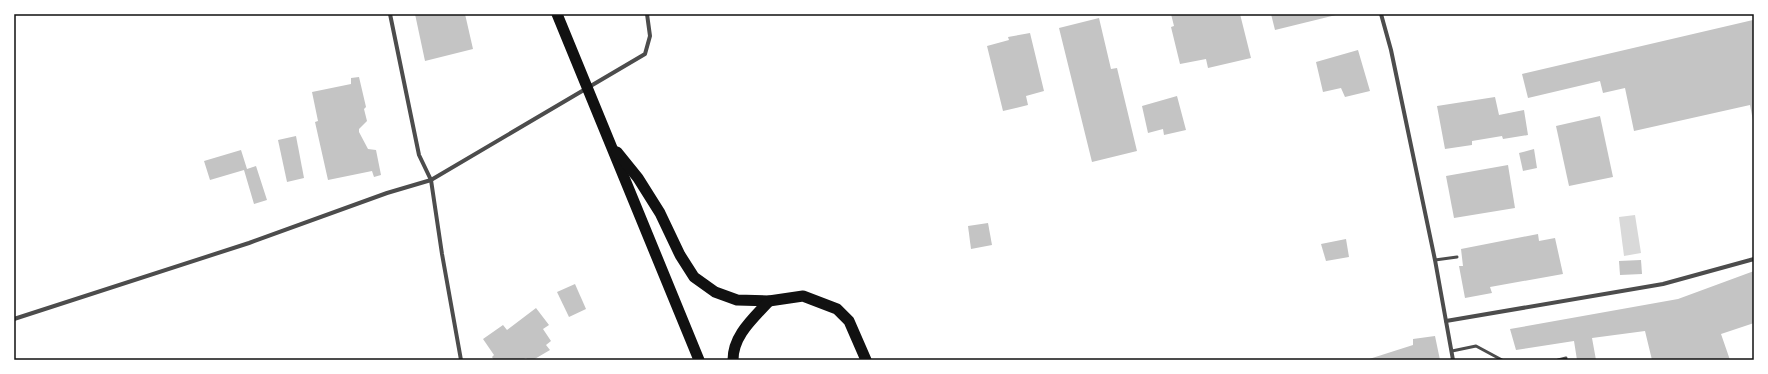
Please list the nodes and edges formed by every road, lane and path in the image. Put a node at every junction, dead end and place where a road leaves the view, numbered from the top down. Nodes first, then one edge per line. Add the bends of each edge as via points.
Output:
1 (390, 14) edge
2 (557, 14) edge
3 (647, 14) edge
4 (1381, 14) edge
5 (610, 142) junction
6 (431, 180) junction
7 (1457, 257) dead end
8 (1754, 259) edge
9 (1435, 260) junction
10 (769, 301) junction
11 (14, 319) edge
12 (1446, 321) junction
13 (1452, 351) junction
14 (1566, 358) dead end
15 (461, 360) edge
16 (699, 360) edge
17 (733, 360) edge
18 (866, 360) edge
19 (1453, 360) edge
20 (1502, 360) edge
21 (1558, 360) edge

1 - 6 street via 419,154
2 - 5 highway
3 - 6 street via 650,36 645,54
4 - 9 street via 1391,50
5 - 10 highway via 638,178 660,213 680,255 694,277 715,292 738,300
5 - 16 highway
6 - 11 street
6 - 15 street
7 - 9 lane
8 - 12 street via 1663,284
9 - 12 street
10 - 17 highway via 743,330 733,351
10 - 18 highway via 803,296 837,309 849,321
12 - 13 street
13 - 19 street
13 - 20 lane via 1476,346
14 - 21 lane

